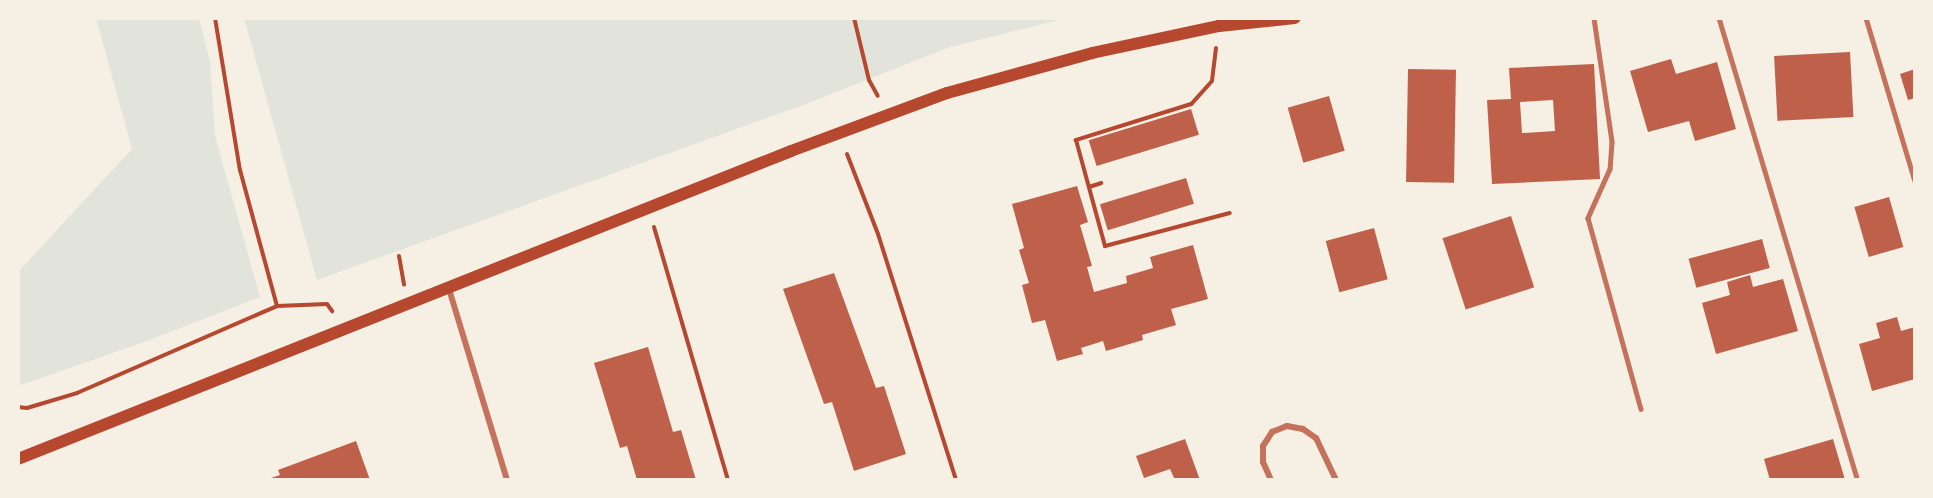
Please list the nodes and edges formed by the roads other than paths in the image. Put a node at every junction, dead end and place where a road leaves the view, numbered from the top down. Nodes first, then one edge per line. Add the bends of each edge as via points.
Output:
1 (1295, 18) edge
2 (1594, 18) edge
3 (1719, 18) edge
4 (1866, 18) edge
5 (1915, 180) edge
6 (449, 289) junction
7 (1641, 409) dead end
8 (18, 459) edge
9 (507, 480) edge
10 (1271, 480) edge
11 (1336, 480) edge
12 (1858, 480) edge

1 - 6 main road via 1219,26 1092,52 947,93 649,207
2 - 7 lane via 1612,142 1610,169 1588,218
3 - 12 lane
4 - 5 lane
6 - 8 main road
6 - 9 street
10 - 11 street via 1263,462 1263,446 1272,432 1287,426 1303,429 1316,438

